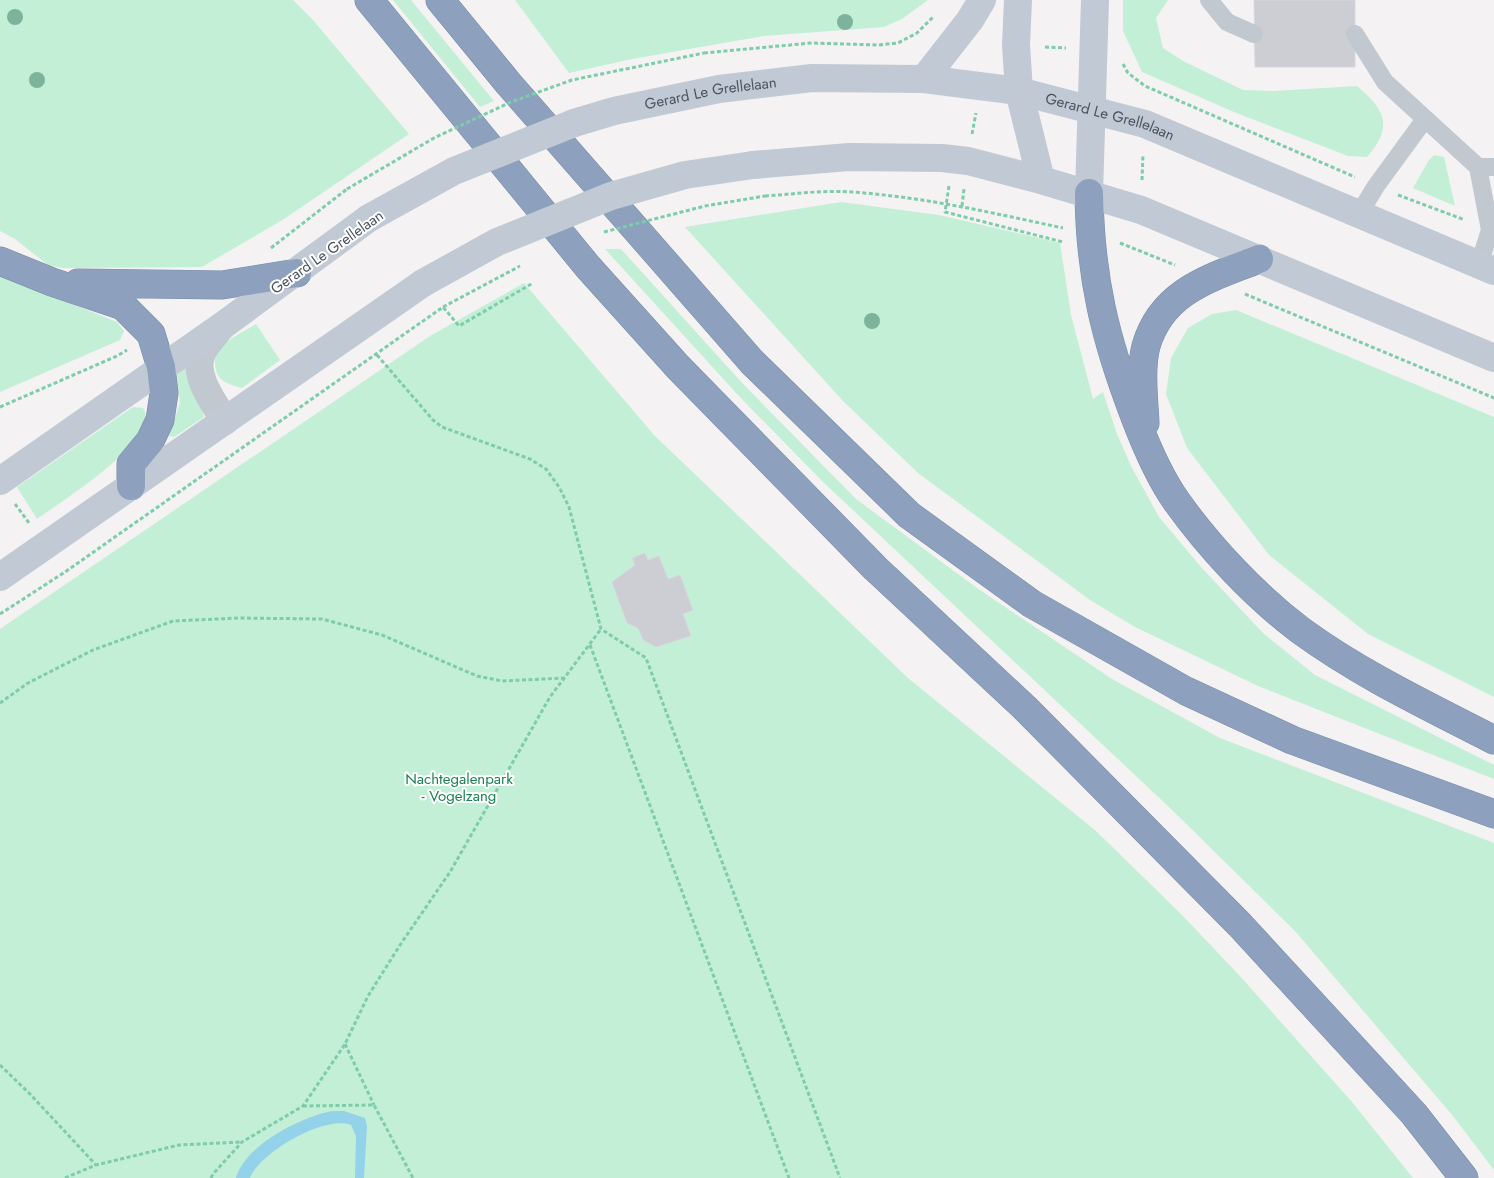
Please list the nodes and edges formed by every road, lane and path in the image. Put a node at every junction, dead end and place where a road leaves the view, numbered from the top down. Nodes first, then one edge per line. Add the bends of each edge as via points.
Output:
1 (440, 0) edge
2 (982, 0) edge
3 (1018, 0) edge
4 (1095, 0) edge
5 (1209, 0) edge
6 (366, 2) edge
7 (937, 14) dead end
8 (1254, 34) dead end
9 (1355, 34) dead end
10 (924, 79) junction
11 (1019, 91) junction
12 (976, 109) dead end
13 (1091, 110) junction
14 (1425, 119) junction
15 (1145, 124) junction
16 (972, 138) dead end
17 (1486, 167) edge
18 (960, 169) junction
19 (1042, 180) junction
20 (1376, 186) junction
21 (348, 189) dead end
22 (1089, 193) junction
23 (946, 204) junction
24 (1141, 210) junction
25 (1359, 214) junction
26 (1490, 230) junction
27 (597, 234) dead end
28 (1091, 250) junction
29 (1258, 259) junction
30 (0, 261) edge
31 (524, 263) dead end
32 (1486, 268) edge
33 (297, 273) junction
34 (52, 282) junction
35 (533, 282) dead end
36 (443, 307) junction
37 (222, 326) junction
38 (377, 355) junction
39 (1494, 358) edge
40 (161, 366) junction
41 (225, 422) junction
42 (1146, 444) junction
43 (0, 481) edge
44 (131, 486) junction
45 (3, 570) edge
46 (0, 614) edge
47 (602, 629) junction
48 (590, 645) junction
49 (565, 678) junction
50 (0, 703) edge
51 (1494, 740) edge
52 (1494, 814) edge
53 (345, 1044) junction
54 (0, 1065) edge
55 (374, 1105) junction
56 (303, 1106) junction
57 (242, 1142) junction
58 (96, 1165) junction
59 (65, 1178) edge
60 (211, 1178) edge
61 (412, 1178) edge
62 (789, 1178) edge
63 (840, 1178) edge
64 (1464, 1178) edge

1 - 52 highway via 508,83 752,362 909,515 1032,604 1186,691 1292,740
2 - 10 street
3 - 11 street
4 - 13 street
5 - 8 lane via 1227,22
6 - 64 highway via 588,267 678,366 875,568 1024,708 1240,925 1414,1114
7 - 21 path, bridge via 917,34 898,43 811,43 704,53 572,80 511,102 434,138
9 - 14 lane via 1385,82
10 - 11 street, Gerard Le Grellelaan
10 - 33 street, Gerard Le Grellelaan, bridge via 812,78 719,89 614,111 531,139 454,171 369,218
11 - 13 street, Gerard Le Grellelaan
11 - 19 street
12 - 16 path
13 - 15 street, Gerard Le Grellelaan
13 - 22 street
14 - 17 lane
14 - 20 lane
15 - 20 path via 1145,86
15 - 24 path
15 - 25 street, Gerard Le Grellelaan
17 - 26 lane
18 - 19 street
18 - 23 path
18 - 23 path via 962,206
18 - 41 street, bridge via 849,157 753,164 686,176 611,196 497,242 423,283
19 - 22 street
20 - 25 lane
20 - 26 path
22 - 24 street
22 - 28 highway
23 - 27 path, bridge via 851,192 809,192 705,206
23 - 28 path via 944,212
24 - 29 street
25 - 32 street, Gerard Le Grellelaan
26 - 32 lane
28 - 42 highway via 1098,303 1114,359
29 - 39 street
29 - 42 highway via 1189,289 1170,302 1156,320 1146,348
30 - 34 highway
31 - 36 path, bridge
33 - 34 highway via 222,285
33 - 37 street, Gerard Le Grellelaan
34 - 40 highway via 123,306 151,334
35 - 36 path via 458,326
36 - 38 path
37 - 40 street, Gerard Le Grellelaan
37 - 41 street via 202,353 200,369 203,382
38 - 46 path
38 - 47 path via 442,427 530,459 546,469 569,507
40 - 43 street, Gerard Le Grellelaan
40 - 44 highway via 164,393 160,420 150,441 131,464
41 - 44 street
42 - 51 highway via 1176,501 1256,591 1299,629 1383,682
44 - 45 street
47 - 48 path
47 - 63 path via 646,658
48 - 49 path
48 - 62 path
49 - 50 path via 502,681 477,676 382,635 322,619 239,618 173,622 119,640 28,683
49 - 53 path via 550,697 450,872 368,996
53 - 55 path
53 - 56 path
54 - 58 path
55 - 56 path
55 - 61 path
56 - 57 path
57 - 58 path via 179,1145
57 - 60 path
58 - 59 path

